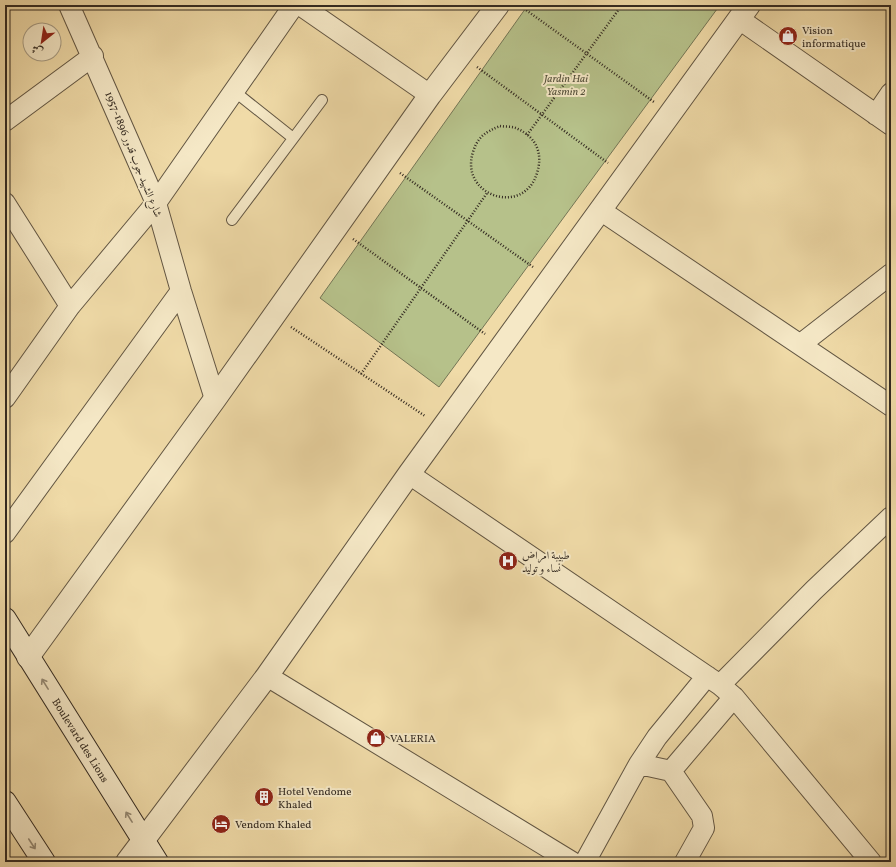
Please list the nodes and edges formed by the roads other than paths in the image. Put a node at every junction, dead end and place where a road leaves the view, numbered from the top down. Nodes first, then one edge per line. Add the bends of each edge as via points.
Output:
1 (69, 5) edge
2 (294, 5) edge
3 (300, 5) edge
4 (498, 5) edge
5 (744, 12) edge
6 (93, 56) junction
7 (234, 91) junction
8 (891, 93) edge
9 (430, 95) junction
10 (322, 100) dead end
11 (883, 120) edge
12 (5, 121) edge
13 (293, 138) junction
14 (5, 203) edge
15 (156, 203) junction
16 (600, 210) junction
17 (232, 220) dead end
18 (891, 274) edge
19 (181, 291) junction
20 (70, 306) junction
21 (801, 344) junction
22 (5, 398) edge
23 (215, 399) junction
24 (891, 406) edge
25 (409, 474) junction
26 (891, 517) edge
27 (5, 533) edge
28 (5, 619) edge
29 (28, 657) junction
30 (267, 676) junction
31 (720, 686) junction
32 (639, 764) junction
33 (671, 771) junction
34 (9, 816) edge
35 (144, 840) junction
36 (44, 862) edge
37 (127, 862) edge
38 (157, 862) edge
39 (572, 862) edge
40 (585, 862) edge
41 (685, 862) edge
42 (871, 862) edge

1 - 6 street, شارع الشهيد جوب قدور 1896-1957
2 - 7 street
3 - 9 street
4 - 9 street
5 - 11 street
5 - 16 street
6 - 12 street
6 - 15 street, شارع الشهيد جوب قدور 1896-1957
7 - 13 lane
7 - 15 street
8 - 11 street
9 - 23 street
10 - 13 lane
13 - 17 lane
14 - 20 street
15 - 19 street, شارع الشهيد جوب قدور 1896-1957
15 - 20 street
16 - 21 street
16 - 25 street
18 - 21 street
19 - 23 street, شارع الشهيد جوب قدور 1896-1957
19 - 27 street
20 - 22 street
21 - 24 street
23 - 29 street
25 - 30 street
25 - 31 street
26 - 31 street via 814,590
28 - 29 street, Boulevard des Lions
35 -> 29 street, Boulevard des Lions
30 - 35 street
30 - 39 street
31 - 32 street via 657,737
31 - 33 street
31 - 42 street
32 - 33 street
32 - 40 street
33 - 41 street via 702,816 704,828
34 -> 36 street
35 - 37 street
35 - 38 street, Boulevard des Lions

